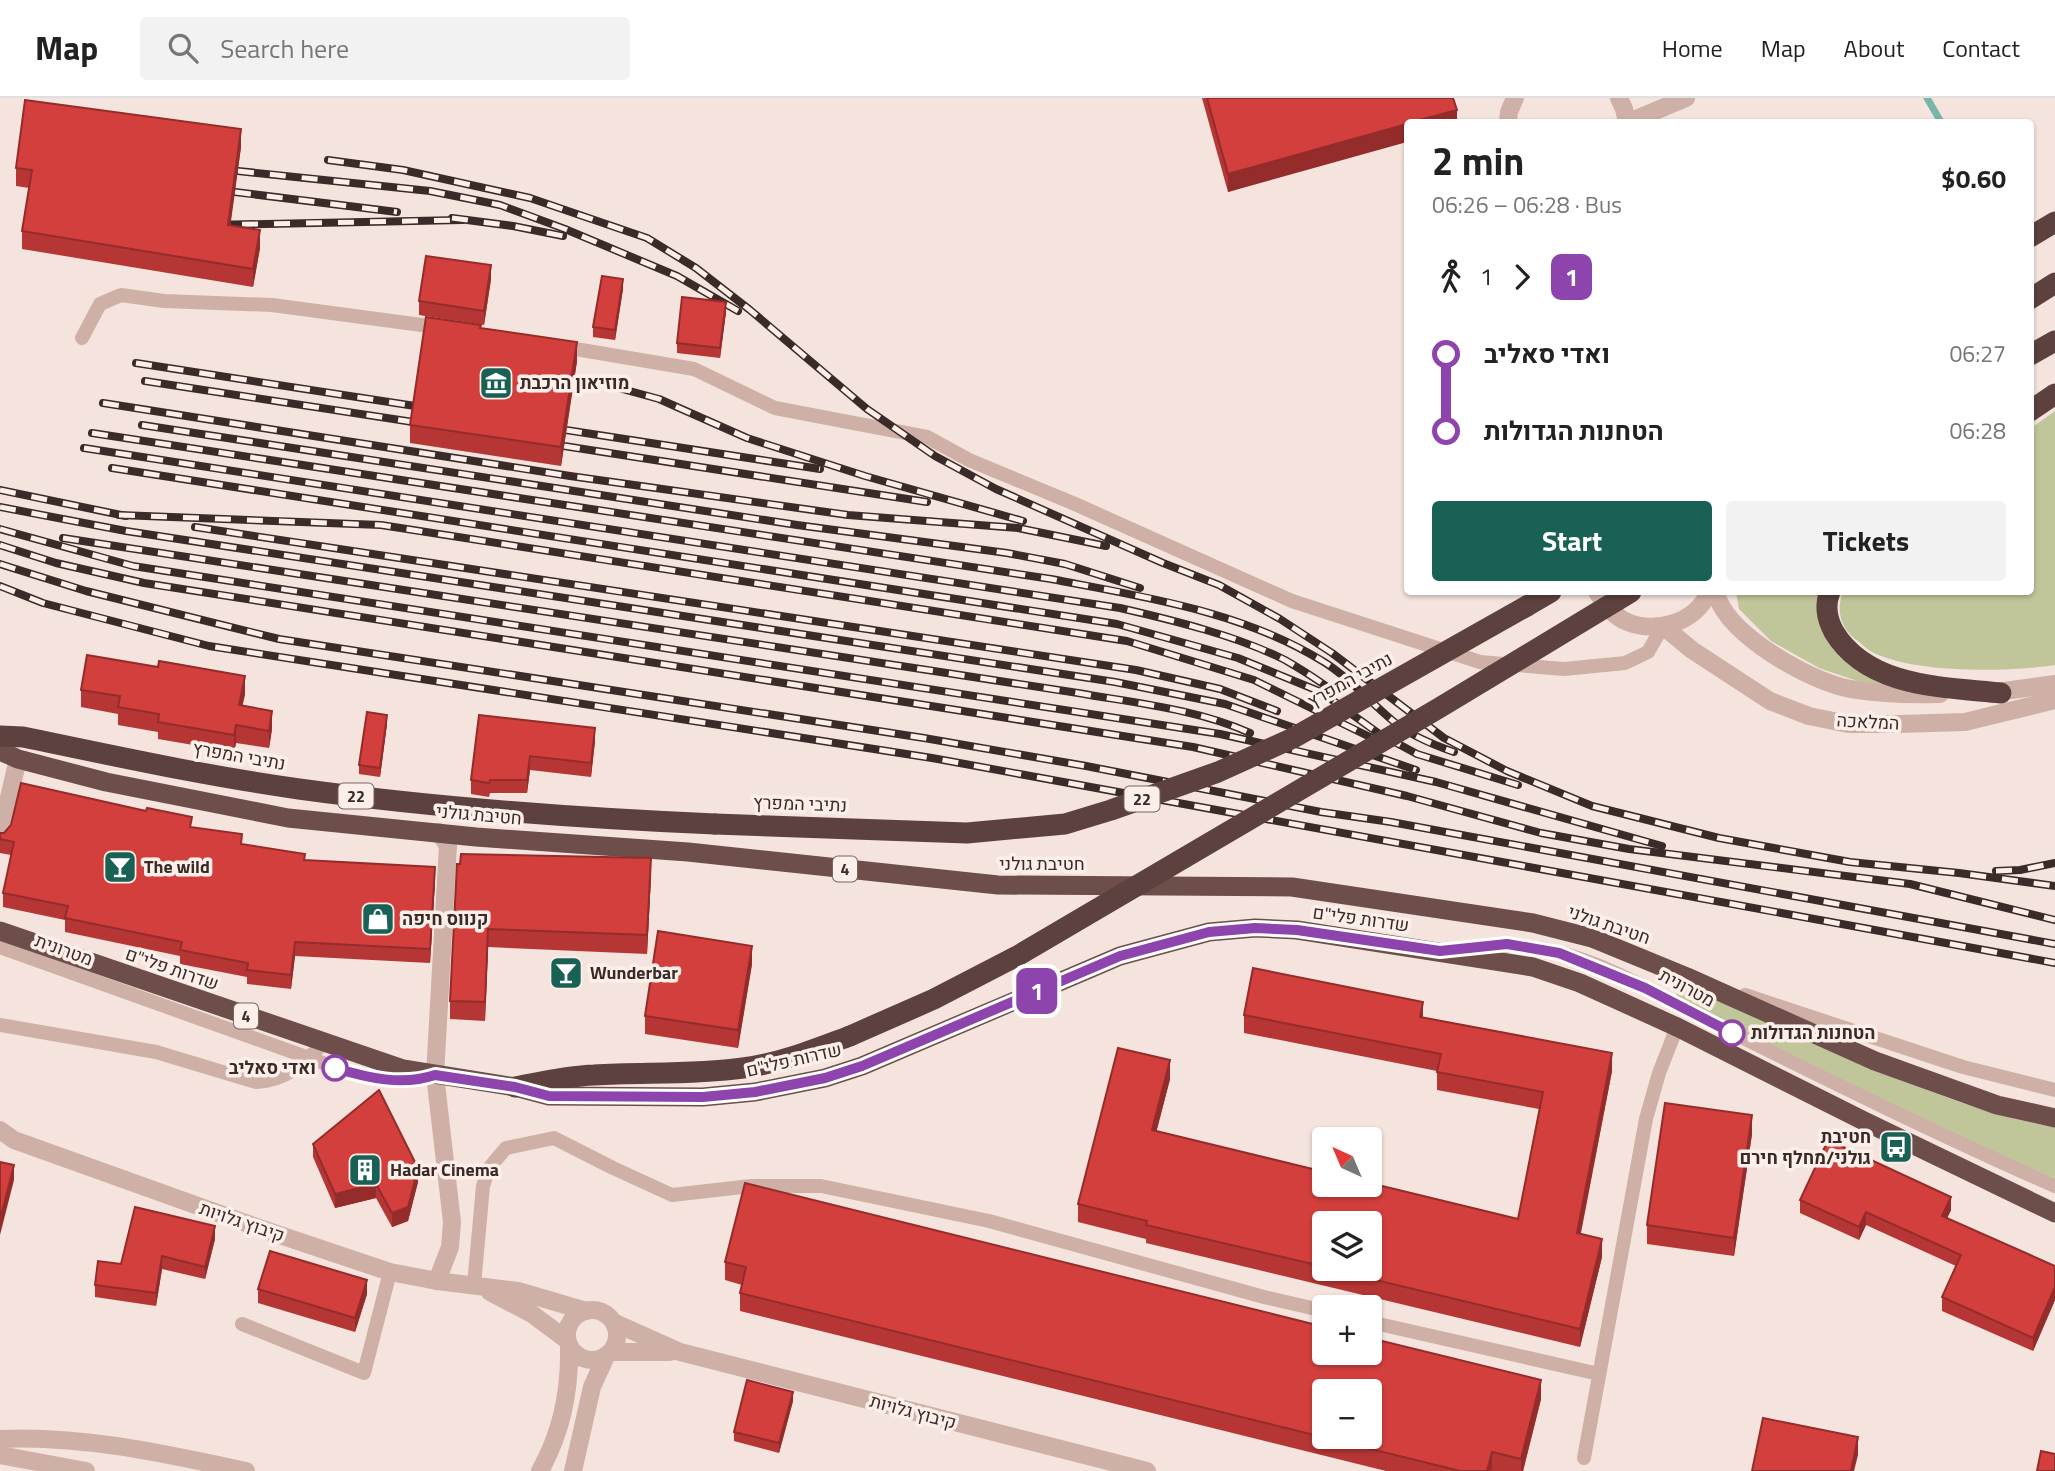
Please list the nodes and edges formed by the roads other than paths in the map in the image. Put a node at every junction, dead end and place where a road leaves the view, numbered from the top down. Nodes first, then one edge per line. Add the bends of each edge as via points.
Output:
1 (1515, 98) edge
2 (1619, 98) edge
3 (1686, 98) edge
4 (1508, 119) edge
5 (1627, 119) edge
6 (1635, 119) edge
7 (2055, 222) edge
8 (2034, 235) edge
9 (2055, 283) edge
10 (2034, 296) edge
11 (464, 331) edge
12 (82, 338) dead end
13 (2055, 341) edge
14 (546, 344) edge
15 (2034, 353) edge
16 (2055, 394) edge
17 (2034, 408) edge
18 (1546, 595) edge
19 (1599, 595) edge
20 (1626, 595) edge
21 (1707, 595) edge
22 (1716, 595) edge
23 (1829, 595) edge
24 (1663, 626) junction
25 (2055, 684) edge
26 (2001, 693) junction
27 (2055, 700) edge
28 (0, 736) edge
29 (9, 755) edge
30 (439, 832) junction
31 (0, 836) edge
32 (0, 931) edge
33 (0, 947) edge
34 (1440, 951) junction
35 (1687, 977) junction
36 (0, 1025) edge
37 (1677, 1027) junction
38 (324, 1042) junction
39 (309, 1059) junction
40 (435, 1075) junction
41 (515, 1087) junction
42 (2055, 1090) edge
43 (2055, 1118) edge
44 (5, 1137) edge
45 (2055, 1186) edge
46 (2055, 1213) edge
47 (390, 1272) junction
48 (437, 1281) junction
49 (474, 1285) junction
50 (1312, 1308) edge
51 (586, 1311) junction
52 (615, 1323) junction
53 (242, 1324) dead end
54 (1382, 1325) edge
55 (568, 1343) junction
56 (680, 1352) junction
57 (609, 1354) junction
58 (1599, 1374) junction
59 (0, 1438) edge
60 (0, 1455) edge
61 (1584, 1458) dead end
62 (1120, 1468) edge
63 (86, 1471) edge
64 (246, 1471) edge
65 (540, 1471) edge
66 (573, 1471) edge
67 (1147, 1471) edge

1 - 4 street
2 - 5 street
3 - 6 street
7 - 8 highway
9 - 10 highway
11 - 12 lane via 272,305 121,295 100,304
13 - 15 highway
14 - 24 lane via 694,369 775,408 927,437 969,460 1292,601 1480,662 1564,669 1625,663 1648,652
16 - 17 highway
18 - 28 highway, נתיבי המפרץ / 22, bridge via 1293,738 1218,772 1065,824 967,833 479,810 300,789
19 - 24 street via 1622,619 1642,626
20 - 41 highway, bridge via 1019,955 850,1036 786,1060 745,1068 594,1075
21 - 24 street via 1695,611
22 - 26 street, המלאכה via 1755,643 1833,685 1884,692
23 - 26 highway via 1828,622 1840,642 1863,663 1911,681
24 - 27 street, המלאכה via 1770,701 1848,724 1965,722
25 - 26 street, המלאכה
29 - 30 highway, חטיבת גולני / 4 via 106,782 288,818
29 - 31 street
30 - 35 highway, חטיבת גולני / 4 via 688,852 998,885 1292,887 1533,923 1592,938
30 - 40 street via 448,846
32 - 38 highway, שדרות פלי"ם / 4
33 - 39 lane, מטרונית
34 - 37 highway, שדרות פלי"ם / 4 via 1533,967
34 - 41 highway, שדרות פלי"ם / 4 via 1297,930 1209,932 1120,956 825,1078 703,1097 549,1096
34 - 45 lane, מטרונית via 1507,944 1559,953 1602,968 1943,1137
35 - 42 lane, מטרונית via 1962,1067
35 - 43 highway, חטיבת גולני / 4 via 1875,1061 1997,1105
36 - 39 lane via 156,1052 247,1081 280,1077
37 - 46 highway
37 - 58 lane via 1646,1119
38 - 39 lane
38 - 40 highway, שדרות פלי"ם / 4
39 - 40 lane, מטרונית via 376,1079
40 - 41 highway, שדרות פלי"ם / 4
40 - 48 street via 452,1222 450,1247
44 - 47 street, קיבוץ גלויות
47 - 48 street, קיבוץ גלויות
47 - 53 lane via 364,1374
48 - 49 street, קיבוץ גלויות
49 - 50 lane via 483,1186 489,1168 506,1147 554,1138 672,1195 751,1186 821,1186 989,1221
49 - 51 street, קיבוץ גלויות via 518,1291
49 - 55 street, קיבוץ גלויות via 532,1314
51 - 52 street via 603,1312
51 - 55 street via 569,1325
52 - 56 street, קיבוץ גלויות
52 - 57 street via 617,1340
54 - 58 lane
55 - 57 street via 573,1353 586,1360
55 - 65 street via 562,1419 554,1447
56 - 57 street, קיבוץ גלויות
56 - 62 street, קיבוץ גלויות
57 - 66 street via 592,1387
58 - 61 lane
59 - 64 street via 99,1444
60 - 63 street
62 - 67 street, קיבוץ גלויות

